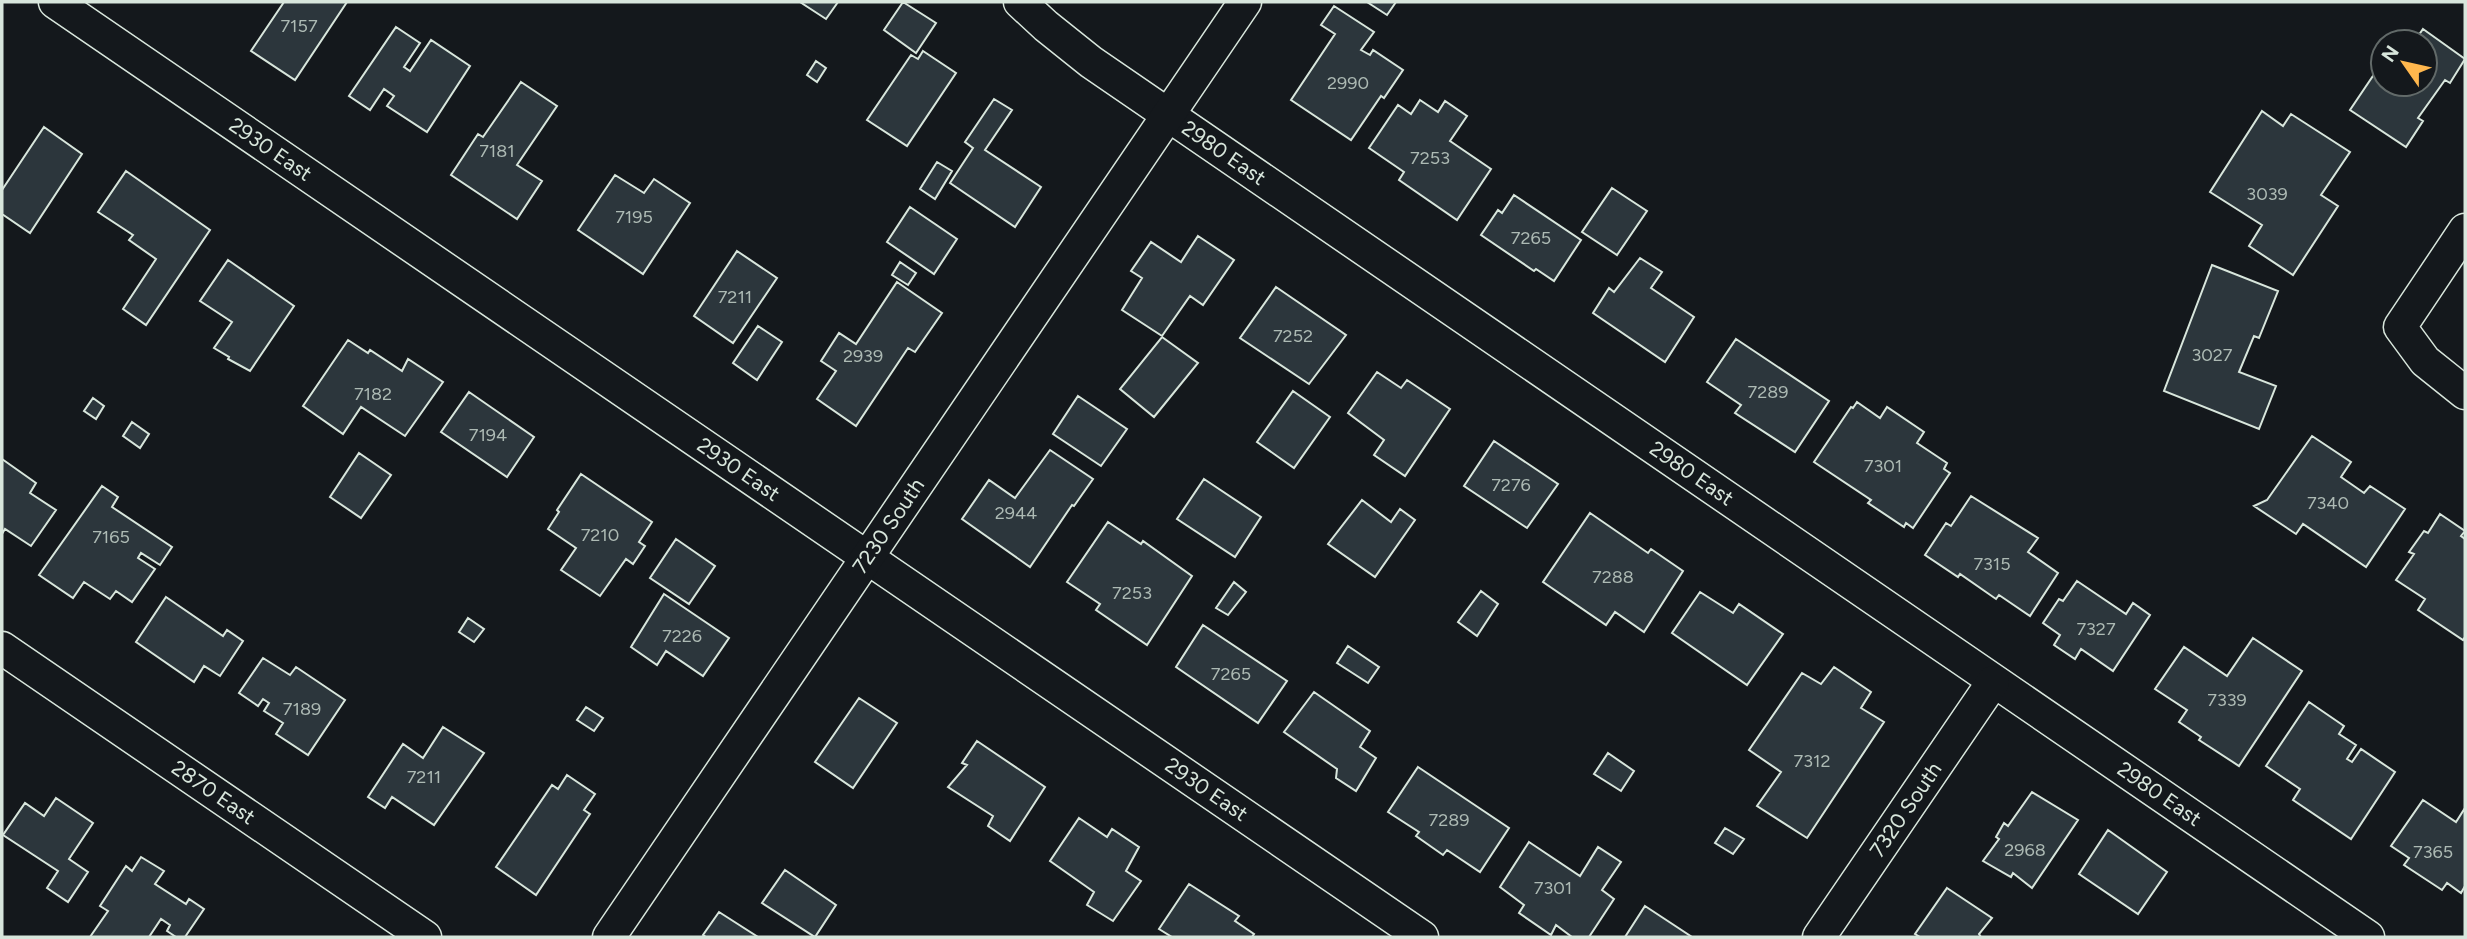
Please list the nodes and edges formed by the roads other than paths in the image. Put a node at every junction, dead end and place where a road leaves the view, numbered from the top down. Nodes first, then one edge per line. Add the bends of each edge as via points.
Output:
1 (55, 2) edge
2 (1020, 2) edge
3 (1245, 2) edge
4 (1168, 115) junction
5 (2465, 230) edge
6 (2465, 393) edge
7 (866, 557) junction
8 (2, 648) edge
9 (1993, 682) junction
10 (425, 937) edge
11 (609, 937) edge
12 (1422, 937) edge
13 (1819, 937) edge
14 (2368, 937) edge

1 - 7 street, 2930 East
2 - 4 street, 2980 East via 1091,62
3 - 4 street, 7230 South
4 - 7 street, 7230 South
4 - 9 street, 2980 East
5 - 6 street via 2400,327 2425,361
7 - 11 street, 7230 South
7 - 12 street, 2930 East
8 - 10 street, 2870 East
9 - 13 street, 7320 South
9 - 14 street, 2980 East

